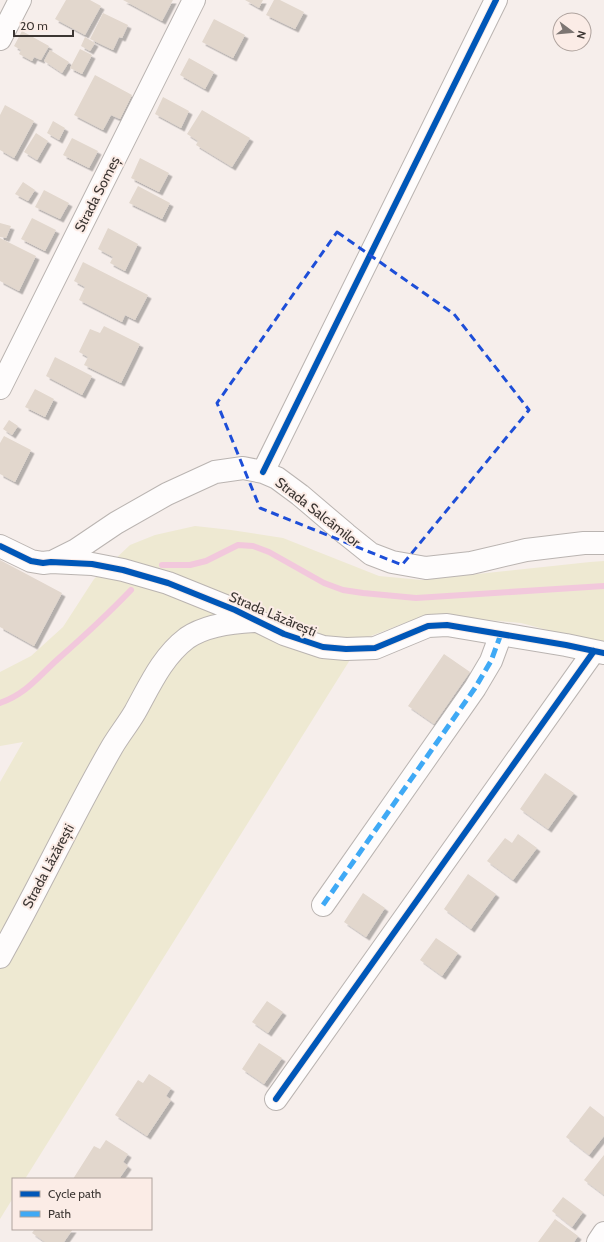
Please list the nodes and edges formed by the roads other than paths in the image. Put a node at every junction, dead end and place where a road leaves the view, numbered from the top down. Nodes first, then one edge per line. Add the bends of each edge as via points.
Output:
1 (20, 0) edge
2 (194, 0) edge
3 (496, 0) edge
4 (0, 39) edge
5 (0, 388) edge
6 (263, 472) junction
7 (604, 543) edge
8 (0, 546) edge
9 (51, 562) junction
10 (258, 621) junction
11 (501, 634) junction
12 (599, 652) edge
13 (323, 905) dead end
14 (0, 956) edge
15 (276, 1098) dead end
16 (604, 1233) edge
17 (598, 1242) edge

1 - 4 street
2 - 5 street, Strada Someș
3 - 6 street
6 - 7 street, Strada Salcâmilor via 277,478 300,495 371,554 392,562 426,568 471,562 526,550
6 - 9 street, Strada Salcâmilor via 243,468 215,472 167,494 116,523 76,550
8 - 9 street, Strada Lăzărești via 31,561
9 - 10 street, Strada Lăzărești via 92,564 123,570 168,583
10 - 11 street, Strada Lăzărești via 284,634 323,647 346,649 375,648 428,626 447,625
10 - 14 street, Strada Lăzărești via 228,622 210,628 188,637 170,653 112,747
11 - 12 street, Strada Lăzărești
11 - 13 street via 491,661 474,688
12 - 15 street
16 - 17 street

